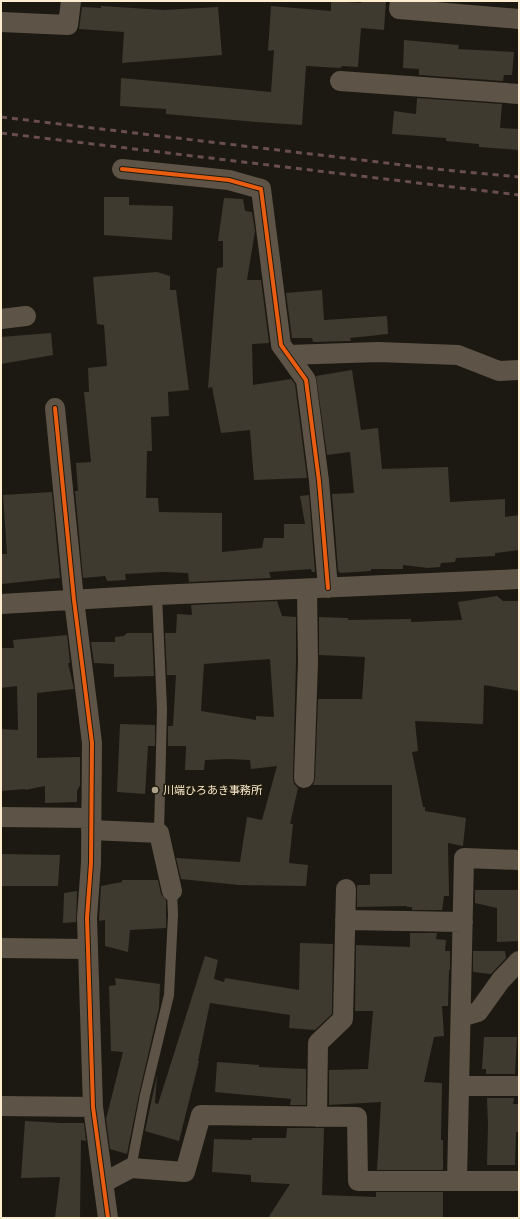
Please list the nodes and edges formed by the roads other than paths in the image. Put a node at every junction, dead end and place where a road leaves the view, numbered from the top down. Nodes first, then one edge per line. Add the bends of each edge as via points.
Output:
1 (71, 1) edge
2 (400, 1) edge
3 (519, 19) edge
4 (1, 22) edge
5 (340, 81) dead end
6 (519, 94) edge
7 (122, 169) dead end
8 (26, 316) dead end
9 (1, 319) edge
10 (288, 354) junction
11 (519, 370) edge
12 (55, 408) dead end
13 (519, 579) edge
14 (328, 588) junction
15 (307, 589) junction
16 (157, 595) junction
17 (74, 600) junction
18 (1, 604) edge
19 (304, 778) dead end
20 (1, 818) edge
21 (91, 824) junction
22 (159, 833) junction
23 (519, 860) edge
24 (346, 889) dead end
25 (172, 891) joint
26 (345, 920) junction
27 (463, 922) junction
28 (1, 948) edge
29 (88, 949) junction
30 (519, 961) edge
31 (461, 1017) junction
32 (459, 1086) junction
33 (519, 1086) edge
34 (1, 1106) edge
35 (93, 1106) junction
36 (317, 1117) junction
37 (131, 1168) junction
38 (458, 1181) junction
39 (519, 1181) edge
40 (103, 1183) junction
41 (108, 1218) edge

1 - 4 street via 68,25
2 - 3 street via 399,9
5 - 6 street
7 - 10 street via 229,180 261,189 281,345
8 - 9 street
10 - 11 street via 378,352 458,355 499,371
10 - 14 street via 306,380 319,481
12 - 17 street
13 - 14 street
14 - 15 street
15 - 16 street
15 - 19 street via 308,662
16 - 17 street
16 - 22 lane via 162,709
17 - 18 street
17 - 21 street via 92,743
20 - 21 street
21 - 22 street
21 - 29 street via 91,863 86,918
22 - 25 street
23 - 27 street via 464,858
24 - 26 street
25 - 37 lane via 169,995
26 - 27 street
26 - 36 street via 343,1019 318,1043
27 - 31 street
28 - 29 street
29 - 35 street
30 - 31 street via 501,980 478,1012
31 - 32 street
32 - 33 street
32 - 38 street
34 - 35 street
35 - 40 street
36 - 37 street via 200,1115 185,1172
36 - 38 street via 357,1117 358,1181
37 - 40 street
38 - 39 street
40 - 41 street

